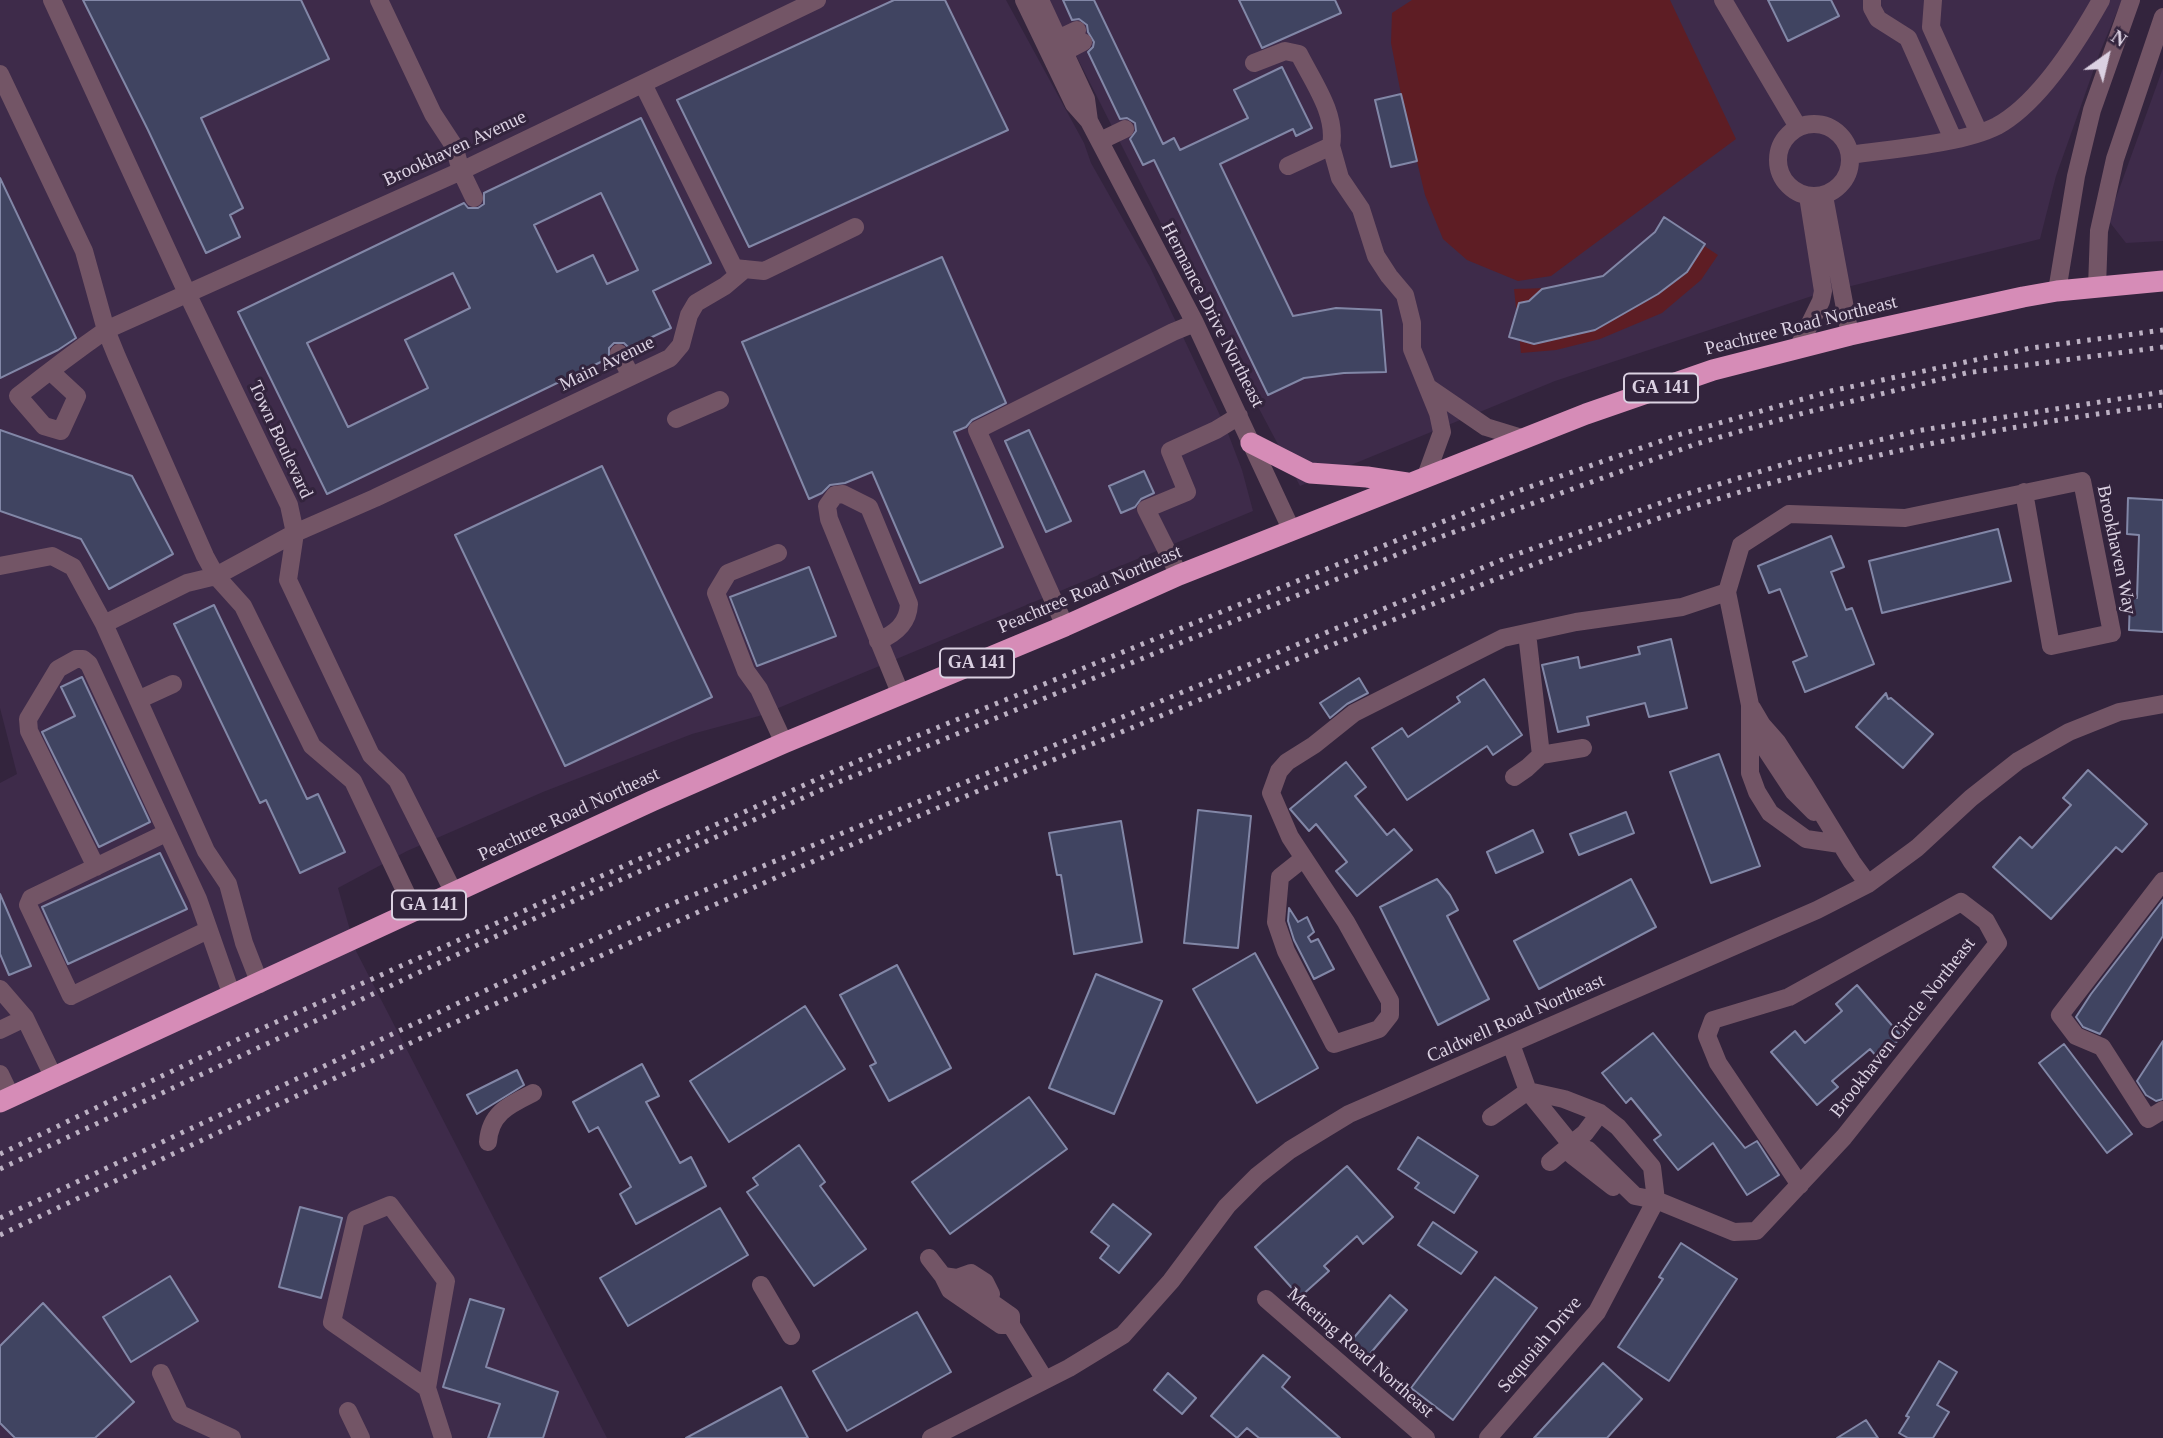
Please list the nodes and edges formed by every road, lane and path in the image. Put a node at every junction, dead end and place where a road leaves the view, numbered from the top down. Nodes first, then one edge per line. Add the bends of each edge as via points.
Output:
1 (52, 0) edge
2 (379, 0) edge
3 (817, 0) edge
4 (1024, 0) edge
5 (1040, 0) edge
6 (1723, 0) edge
7 (1872, 0) edge
8 (1933, 0) edge
9 (2101, 0) edge
10 (2131, 0) edge
11 (2163, 17) edge
12 (1080, 36) dead end
13 (1061, 46) junction
14 (1254, 63) dead end
15 (0, 74) edge
16 (643, 84) junction
17 (1089, 121) junction
18 (1798, 127) junction
19 (1125, 129) dead end
20 (1979, 132) junction
21 (1953, 139) junction
22 (1100, 141) junction
23 (1331, 146) junction
24 (1850, 155) junction
25 (1288, 166) dead end
26 (461, 171) junction
27 (1816, 196) junction
28 (474, 198) dead end
29 (855, 227) dead end
30 (745, 269) junction
31 (2163, 281) edge
32 (2097, 287) junction
33 (2057, 291) junction
34 (187, 293) junction
35 (1195, 323) junction
36 (106, 330) junction
37 (1850, 335) junction
38 (1798, 348) junction
39 (619, 353) dead end
40 (50, 372) dead end
41 (631, 376) junction
42 (1429, 388) junction
43 (720, 400) dead end
44 (1239, 416) junction
45 (676, 419) dead end
46 (1522, 439) junction
47 (1251, 443) junction
48 (1418, 480) junction
49 (2024, 492) junction
50 (1292, 531) junction
51 (295, 533) junction
52 (778, 553) dead end
53 (0, 566) edge
54 (1178, 575) junction
55 (216, 576) junction
56 (1727, 592) junction
57 (104, 624) junction
58 (1065, 626) junction
59 (1527, 633) junction
60 (878, 641) junction
61 (173, 684) dead end
62 (901, 695) junction
63 (138, 700) junction
64 (2163, 704) edge
65 (1750, 705) junction
66 (784, 743) junction
67 (1583, 748) dead end
68 (1541, 755) junction
69 (1779, 758) junction
70 (1750, 773) junction
71 (1514, 777) dead end
72 (166, 833) junction
73 (1836, 836) junction
74 (1304, 858) junction
75 (96, 867) junction
76 (2163, 881) edge
77 (1868, 884) junction
78 (454, 892) junction
79 (415, 912) junction
80 (208, 930) junction
81 (260, 984) junction
82 (0, 989) edge
83 (232, 996) junction
84 (25, 1018) junction
85 (0, 1030) edge
86 (1511, 1044) junction
87 (0, 1073) edge
88 (53, 1076) junction
89 (1528, 1091) junction
90 (533, 1093) dead end
91 (6, 1100) edge
92 (2163, 1110) edge
93 (1600, 1113) junction
94 (1491, 1117) dead end
95 (488, 1142) dead end
96 (1571, 1144) junction
97 (1550, 1162) dead end
98 (1800, 1185) junction
99 (1656, 1200) junction
100 (929, 1258) dead end
101 (761, 1285) dead end
102 (1266, 1299) dead end
103 (791, 1336) dead end
104 (161, 1373) dead end
105 (1045, 1380) junction
106 (427, 1388) junction
107 (348, 1410) dead end
108 (232, 1438) edge
109 (361, 1438) edge
110 (443, 1438) edge
111 (931, 1438) edge
112 (1426, 1438) edge
113 (1488, 1438) edge

1 - 34 street, Town Boulevard
2 - 26 street via 433,114 454,146
3 - 16 street, Brookhaven Avenue
4 - 17 street, Hermance Drive Northeast via 1074,104
5 - 13 street, Hermance Drive Northeast
6 - 18 street
7 - 21 street via 1878,19 1908,38
8 - 20 street via 1931,27
9 - 20 street via 2078,40 2032,99 1997,126
10 - 33 street via 2092,110
11 - 32 street via 2115,159 2099,231
12 - 13 street
13 - 17 street, Hermance Drive Northeast via 1086,99
14 - 23 street via 1285,51 1299,54 1326,107 1334,132
15 - 36 street via 83,251
16 - 26 street, Brookhaven Avenue
16 - 30 street via 734,268
17 - 22 street, Hermance Drive Northeast
18 - 24 street via 1810,123 1832,128 1847,143
18 - 27 street via 1786,136 1777,162 1789,188
19 - 22 street
20 - 21 street
21 - 24 street
22 - 35 street, Hermance Drive Northeast
23 - 25 street
23 - 42 street via 1340,178 1361,209 1377,256 1405,295 1412,349
24 - 27 street via 1841,185
26 - 28 street
26 - 34 street, Brookhaven Avenue
27 - 37 street
27 - 38 street via 1823,291
29 - 30 street via 764,271
30 - 41 street, Main Avenue via 696,303 681,345 670,358
31 - 32 highway, Peachtree Road Northeast / GA 141
32 - 33 highway, Peachtree Road Northeast / GA 141
33 - 37 highway, Peachtree Road Northeast / GA 141
34 - 36 street, Brookhaven Avenue
34 - 51 street, Town Boulevard via 289,505
35 - 44 street, Hermance Drive Northeast
35 - 58 street via 977,430
36 - 40 street, Brookhaven Avenue
36 - 55 street
37 - 38 highway, Peachtree Road Northeast / GA 141
38 - 46 highway, Peachtree Road Northeast / GA 141 via 1713,370
39 - 41 street
41 - 51 street, Main Avenue
42 - 46 street via 1486,427
42 - 48 street via 1442,432
43 - 45 street
44 - 47 street, Hermance Drive Northeast
44 - 54 street via 1170,451 1187,492 1146,509
46 - 48 highway, Peachtree Road Northeast / GA 141
47 - 48 highway via 1310,473
47 - 50 street, Hermance Drive Northeast
48 - 50 highway, Peachtree Road Northeast / GA 141
49 - 49 street, Brookhaven Way via 2051,646 2112,634 2082,481
49 - 56 street, Brookhaven Way via 1905,519 1789,514 1741,545
50 - 54 highway, Peachtree Road Northeast / GA 141
51 - 55 street, Main Avenue
51 - 78 street, Town Boulevard via 288,580 371,755 397,779
52 - 66 street via 728,573 716,593 746,671
53 - 57 street via 52,556 73,567
54 - 58 highway, Peachtree Road Northeast / GA 141
55 - 57 street, Main Avenue via 187,583
55 - 79 street via 243,606 313,746 353,781
56 - 59 street via 1682,607
56 - 65 street, Brookhaven Way
57 - 63 street
58 - 62 highway, Peachtree Road Northeast / GA 141
59 - 68 street
59 - 74 street via 1503,638 1354,713 1287,762 1271,793
60 - 60 street via 829,519 827,506 835,495 843,494 869,507 909,604 899,629
60 - 62 street
61 - 63 street
62 - 66 highway, Peachtree Road Northeast / GA 141
63 - 81 street via 206,851 228,884
64 - 77 street, Caldwell Road Northeast via 2119,712 2069,732 2018,761
65 - 69 street, Brookhaven Way
65 - 70 street, Brookhaven Way
66 - 78 highway, Peachtree Road Northeast / GA 141
67 - 68 street
68 - 71 street
69 - 70 street
69 - 73 street, Brookhaven Way
70 - 73 street, Brookhaven Way via 1769,813 1805,839
72 - 75 street
72 - 75 street via 89,664 76,659 58,669 28,719 29,731
72 - 80 street
73 - 77 street, Brookhaven Way
74 - 74 street via 1390,1001 1391,1015 1379,1028 1334,1044 1276,922 1280,877
75 - 80 street via 31,898 28,905 71,996
76 - 92 street via 2060,1015 2076,1036 2102,1047 2148,1119
77 - 86 street, Caldwell Road Northeast
78 - 79 highway, Peachtree Road Northeast / GA 141
79 - 81 highway, Peachtree Road Northeast / GA 141
80 - 83 street
81 - 83 highway, Peachtree Road Northeast / GA 141
82 - 84 street
83 - 88 highway, Peachtree Road Northeast / GA 141
84 - 85 street
84 - 88 street
86 - 89 street
86 - 105 street, Caldwell Road Northeast via 1349,1114 1290,1150 1227,1206 1123,1335
87 - 91 street
88 - 91 highway, Peachtree Road Northeast / GA 141
89 - 93 street
89 - 94 street
89 - 96 street
90 - 95 street via 498,1113 489,1126
93 - 96 street
93 - 99 street via 1652,1167
96 - 97 street
96 - 99 street via 1573,1156 1615,1189
98 - 98 street, Brookhaven Circle Northeast via 1844,1137 1997,943 1986,921 1961,902 1789,998 1713,1020 1707,1036 1718,1063
98 - 99 street, Brookhaven Circle Northeast via 1756,1231 1734,1232
99 - 113 street, Sequoiah Drive via 1597,1312
100 - 105 street via 986,1307 1011,1315 1011,1325
101 - 103 street
102 - 112 street, Meeting Road Northeast
104 - 108 street via 180,1414
105 - 111 street, Caldwell Road Northeast
106 - 106 street via 446,1281 390,1205 356,1219 332,1322
106 - 110 street
107 - 109 street

